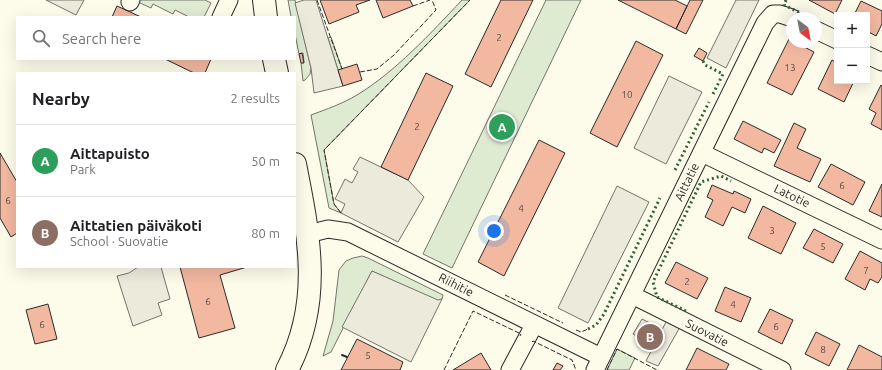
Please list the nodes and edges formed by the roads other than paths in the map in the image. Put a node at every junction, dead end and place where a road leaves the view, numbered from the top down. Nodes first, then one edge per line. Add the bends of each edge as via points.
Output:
1 (229, 0) edge
2 (264, 0) edge
3 (221, 16) edge
4 (266, 16) edge
5 (786, 16) edge
6 (822, 33) edge
7 (834, 39) edge
8 (870, 56) edge
9 (274, 60) edge
10 (882, 62) edge
11 (277, 72) edge
12 (702, 153) junction
13 (296, 169) edge
14 (308, 234) junction
15 (882, 240) edge
16 (632, 296) junction
17 (534, 325) junction
18 (598, 364) edge
19 (287, 370) edge
20 (510, 370) edge
21 (782, 370) edge

1 - 3 street
2 - 4 main road
5 - 12 street, Aittatie via 774,14 765,23
6 - 7 street
8 - 10 street
9 - 11 main road
12 - 15 street, Latotie
12 - 16 street, Aittatie
13 - 14 main road
14 - 17 street, Riihitie via 328,228 348,232
14 - 19 main road via 311,274 308,308 296,353
16 - 18 street, Aittatie
16 - 21 street, Suovatie
17 - 18 street, Riihitie
17 - 20 street

